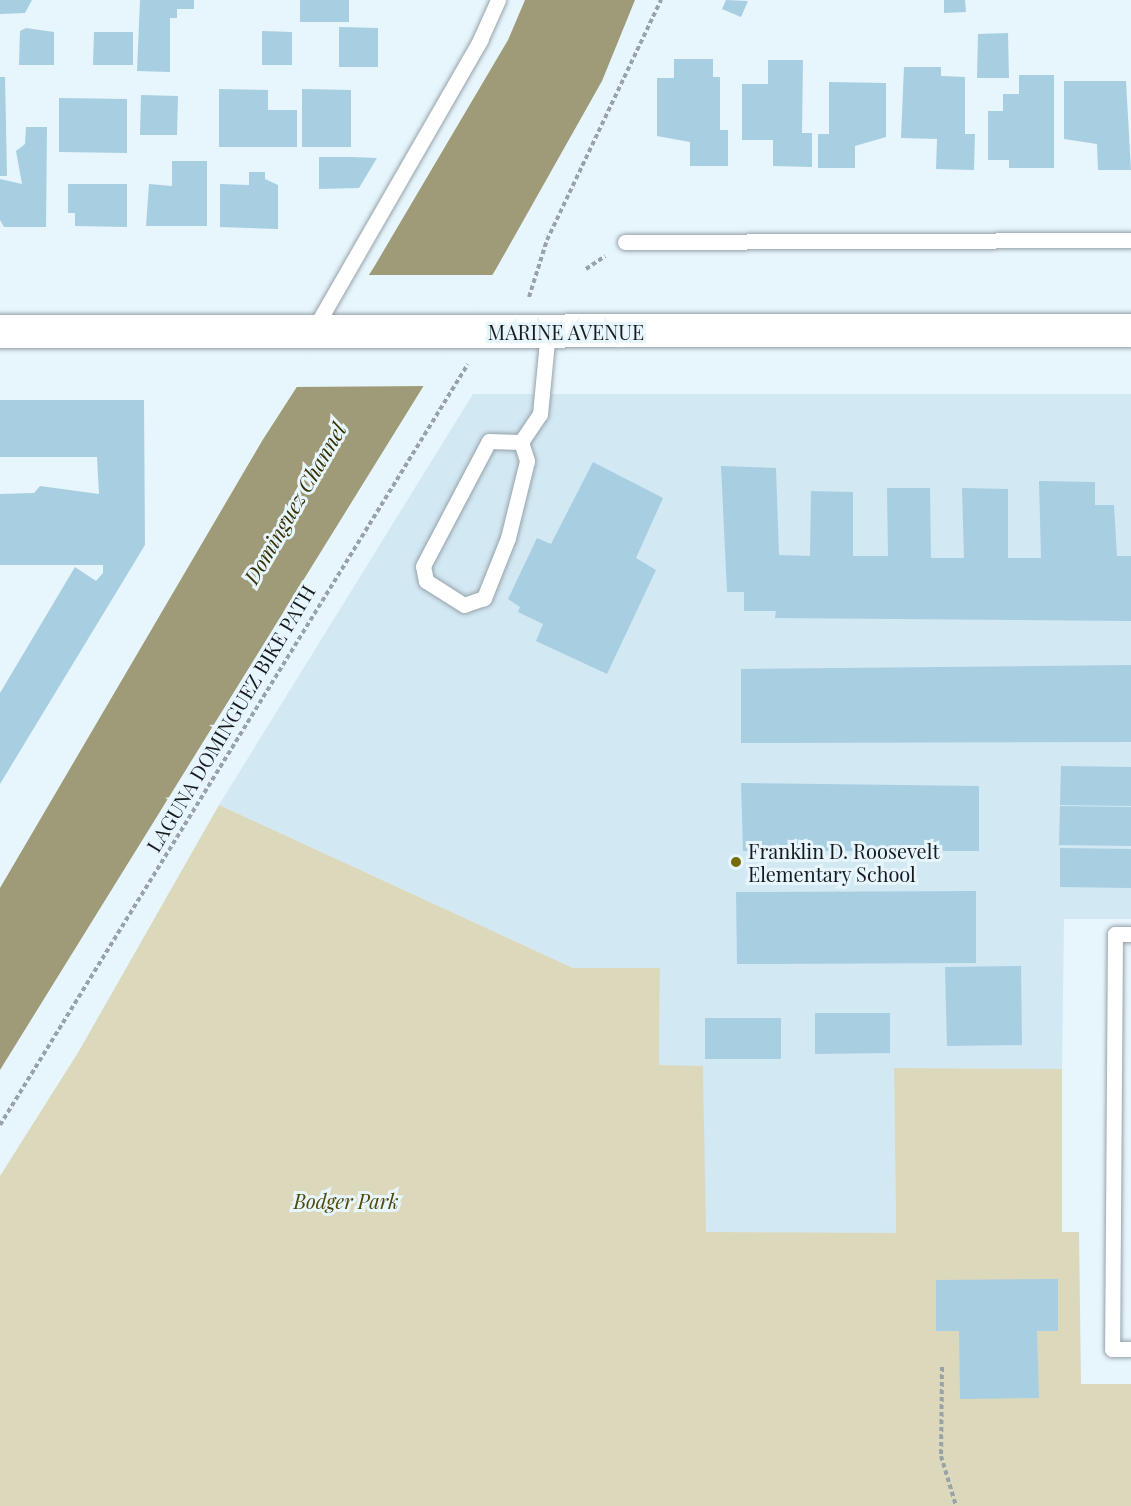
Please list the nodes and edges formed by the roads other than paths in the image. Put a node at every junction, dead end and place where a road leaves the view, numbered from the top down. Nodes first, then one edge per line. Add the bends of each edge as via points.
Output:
1 (498, 0) edge
2 (1131, 240) edge
3 (625, 242) dead end
4 (1131, 330) edge
5 (0, 331) edge
6 (315, 331) junction
7 (538, 331) junction
8 (521, 442) junction
9 (1131, 934) edge
10 (1131, 1349) edge

1 - 6 lane via 480,40
2 - 3 lane
4 - 7 main road, MARINE AVENUE
5 - 6 main road, MARINE AVENUE
6 - 7 main road, MARINE AVENUE
7 - 8 lane via 548,380 540,414
8 - 8 lane via 489,441 423,566 426,581 464,604 484,598 508,538 527,461
9 - 10 lane via 1115,934 1112,1349

